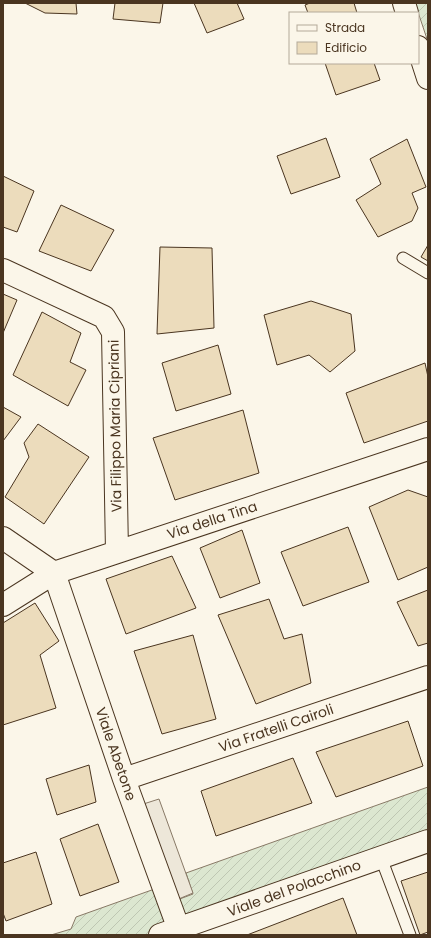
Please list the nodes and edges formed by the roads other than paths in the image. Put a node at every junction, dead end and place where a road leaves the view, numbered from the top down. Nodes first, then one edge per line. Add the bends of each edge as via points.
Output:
1 (419, 50) edge
2 (428, 78) edge
3 (403, 258) dead end
4 (3, 270) edge
5 (428, 272) edge
6 (428, 448) edge
7 (3, 538) edge
8 (117, 552) junction
9 (54, 572) junction
10 (3, 605) edge
11 (428, 677) edge
12 (124, 779) junction
13 (428, 841) edge
14 (381, 858) junction
15 (173, 933) edge
16 (410, 935) edge

1 - 2 street
3 - 5 lane
4 - 8 street, Via Filippo Maria Cipriani via 104,317 113,332
6 - 8 street, Via della Tina
7 - 9 street
8 - 9 street, Via della Tina
9 - 10 street, Via della Tina
9 - 12 street, Viale Abetone
11 - 12 street, Via Fratelli Cairoli
12 - 15 street, Viale Abetone
13 - 14 street, Viale del Polacchino
14 - 15 street, Viale del Polacchino
14 - 16 lane

